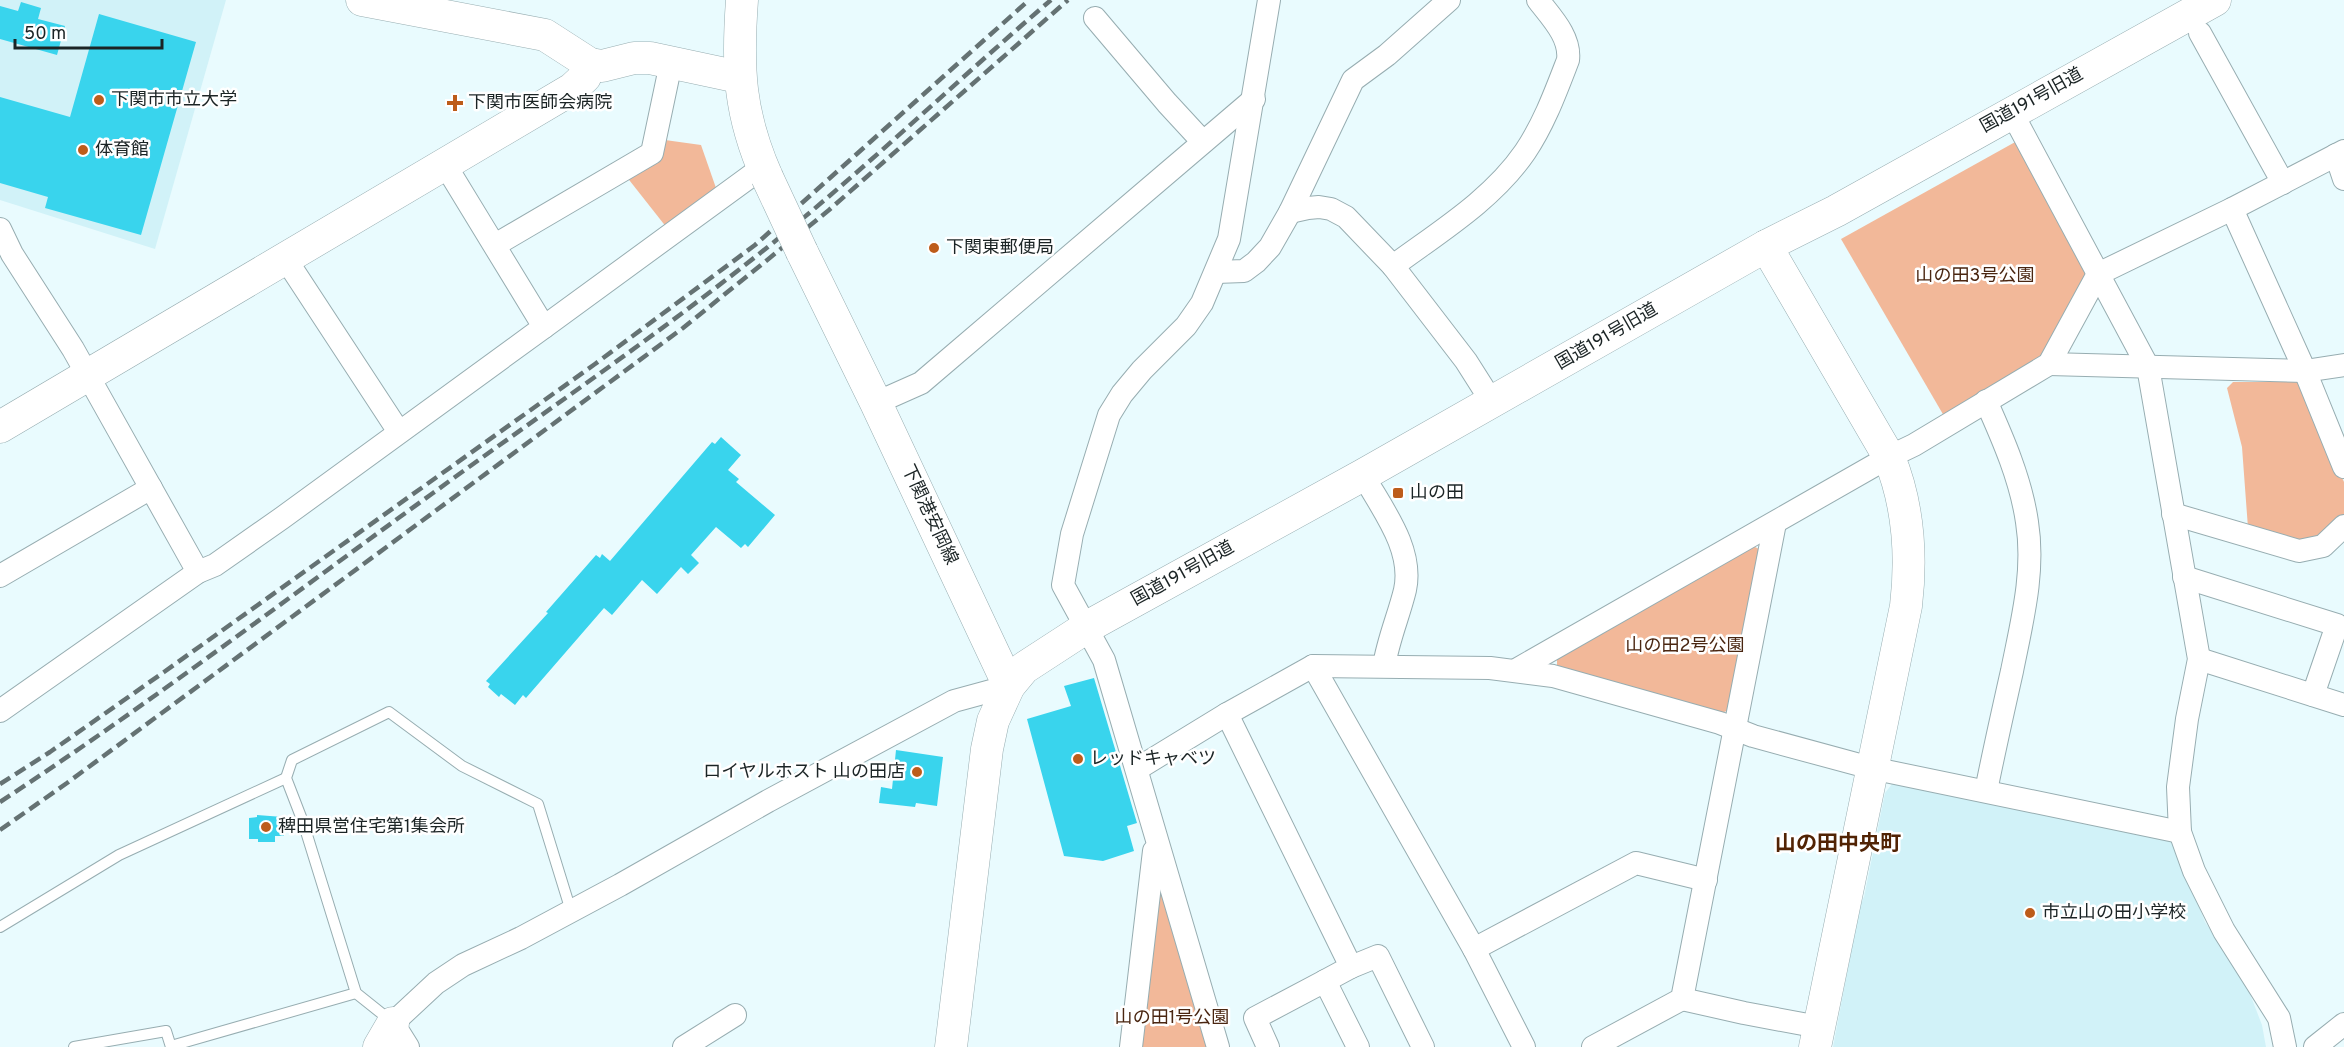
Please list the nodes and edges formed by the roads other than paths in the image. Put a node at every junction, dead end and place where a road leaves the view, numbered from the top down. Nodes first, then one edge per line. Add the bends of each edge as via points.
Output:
1 (362, 0) edge
2 (742, 0) edge
3 (1449, 0) edge
4 (1538, 0) edge
5 (2215, 0) edge
6 (1273, 3) edge
7 (417, 6) edge
8 (1095, 18) dead end
9 (2200, 33) dead end
10 (671, 63) junction
11 (590, 64) junction
12 (739, 77) junction
13 (1254, 99) junction
14 (2012, 113) junction
15 (1203, 142) junction
16 (2340, 153) edge
17 (444, 163) junction
18 (765, 172) junction
19 (2344, 179) edge
20 (2283, 183) junction
21 (2232, 209) junction
22 (1290, 212) junction
23 (0, 229) edge
24 (495, 245) junction
25 (1766, 246) junction
26 (6, 258) edge
27 (285, 258) junction
28 (1393, 266) junction
29 (1216, 272) junction
30 (2098, 274) junction
31 (544, 327) junction
32 (2049, 364) junction
33 (2344, 365) edge
34 (2148, 367) junction
35 (2305, 371) junction
36 (87, 376) junction
37 (1986, 401) junction
38 (1492, 402) junction
39 (876, 403) junction
40 (0, 427) edge
41 (399, 432) junction
42 (1889, 457) junction
43 (2344, 467) edge
44 (1363, 475) junction
45 (151, 488) junction
46 (2173, 514) junction
47 (1775, 523) junction
48 (2344, 526) edge
49 (198, 572) junction
50 (0, 576) edge
51 (2184, 577) junction
52 (1087, 627) junction
53 (2199, 659) junction
54 (1313, 666) junction
55 (1384, 666) junction
56 (1516, 670) junction
57 (1009, 686) junction
58 (2313, 695) junction
59 (2344, 705) edge
60 (0, 711) edge
61 (1227, 714) junction
62 (1735, 730) junction
63 (1871, 768) junction
64 (1137, 769) junction
65 (286, 778) junction
66 (1986, 791) junction
67 (2180, 832) junction
68 (1155, 840) junction
69 (1706, 880) junction
70 (571, 911) junction
71 (0, 927) edge
72 (1474, 950) junction
73 (1351, 967) junction
74 (1325, 981) junction
75 (356, 993) junction
76 (1682, 999) junction
77 (735, 1015) dead end
78 (2344, 1024) edge
79 (1817, 1037) edge
80 (393, 1039) edge
81 (74, 1047) edge
82 (171, 1047) edge
83 (684, 1047) edge
84 (951, 1047) edge
85 (1131, 1047) edge
86 (1218, 1047) edge
87 (1268, 1047) edge
88 (1358, 1047) edge
89 (1423, 1047) edge
90 (1524, 1047) edge
91 (1593, 1047) edge
92 (2285, 1047) edge
93 (2315, 1047) edge

1 - 7 street
2 - 12 street, 下関港安岡線
3 - 22 street via 1353,80
4 - 28 street via 1567,41 1569,51 1540,124 1525,151 1483,197
5 - 14 street, 国道191号旧道
6 - 13 street
7 - 11 street via 545,35
8 - 15 street
9 - 20 street
10 - 11 street via 634,58 603,66
10 - 12 street
10 - 24 street via 652,153
11 - 17 street via 585,77 572,89
12 - 18 street, 下関港安岡線 via 751,135
13 - 15 street
13 - 29 street via 1229,239
14 - 25 street, 国道191号旧道
14 - 30 street
15 - 39 street via 921,383
16 - 19 street
16 - 20 street
17 - 24 street
17 - 27 street
18 - 31 street
18 - 39 street, 下関港安岡線, bridge
20 - 21 street
21 - 30 street
21 - 35 street
22 - 28 street via 1331,209 1346,217
22 - 29 street via 1270,247 1251,266 1244,271
23 - 26 street
24 - 31 street
25 - 38 street, 国道191号旧道
25 - 42 street
26 - 36 street via 73,349
27 - 36 street
27 - 41 street
28 - 38 street via 1466,361
29 - 52 street via 1186,326 1142,370 1109,415 1072,534 1063,585
30 - 32 street
30 - 34 street
31 - 41 street
32 - 34 street
32 - 37 street
33 - 35 street
34 - 35 street
34 - 46 street
35 - 43 street
36 - 40 street
36 - 45 street
37 - 42 street
37 - 66 street via 2021,494 2027,521 2030,576
38 - 44 street, 国道191号旧道
39 - 57 street, 下関港安岡線
41 - 49 street via 215,565
42 - 47 street
42 - 63 street via 1907,522 1908,591
44 - 52 street, 国道191号旧道
44 - 55 street via 1401,544 1407,571
45 - 49 street
45 - 50 street
46 - 48 street via 2299,551 2322,546
46 - 51 street
47 - 56 street
47 - 62 street
49 - 60 street
51 - 53 street
51 - 58 street via 2337,625
52 - 57 street, 国道191号旧道 via 1024,668
52 - 64 street via 1104,660
53 - 58 street
53 - 67 street via 2178,787
54 - 55 street
54 - 61 street
54 - 72 street
55 - 56 street
56 - 62 street via 1553,676
57 - 70 street via 954,701
57 - 84 street via 993,721 987,749
58 - 59 street
61 - 64 street
61 - 73 street
62 - 63 street
62 - 69 street
63 - 66 street
63 - 79 street
64 - 68 street
65 - 70 lane via 292,760 389,712 462,766 538,804
65 - 71 lane via 119,855
65 - 75 lane
66 - 67 street
67 - 92 street via 2194,871 2224,931 2279,1018
68 - 85 street
68 - 86 street
69 - 72 street via 1636,863
69 - 76 street
70 - 80 street via 463,965 436,984
72 - 90 street
73 - 74 street
73 - 89 street via 1378,957
74 - 87 street via 1255,1018
74 - 88 street
75 - 80 lane
75 - 82 lane
76 - 79 street
76 - 91 street
77 - 83 street
78 - 93 street
81 - 82 lane via 166,1031

